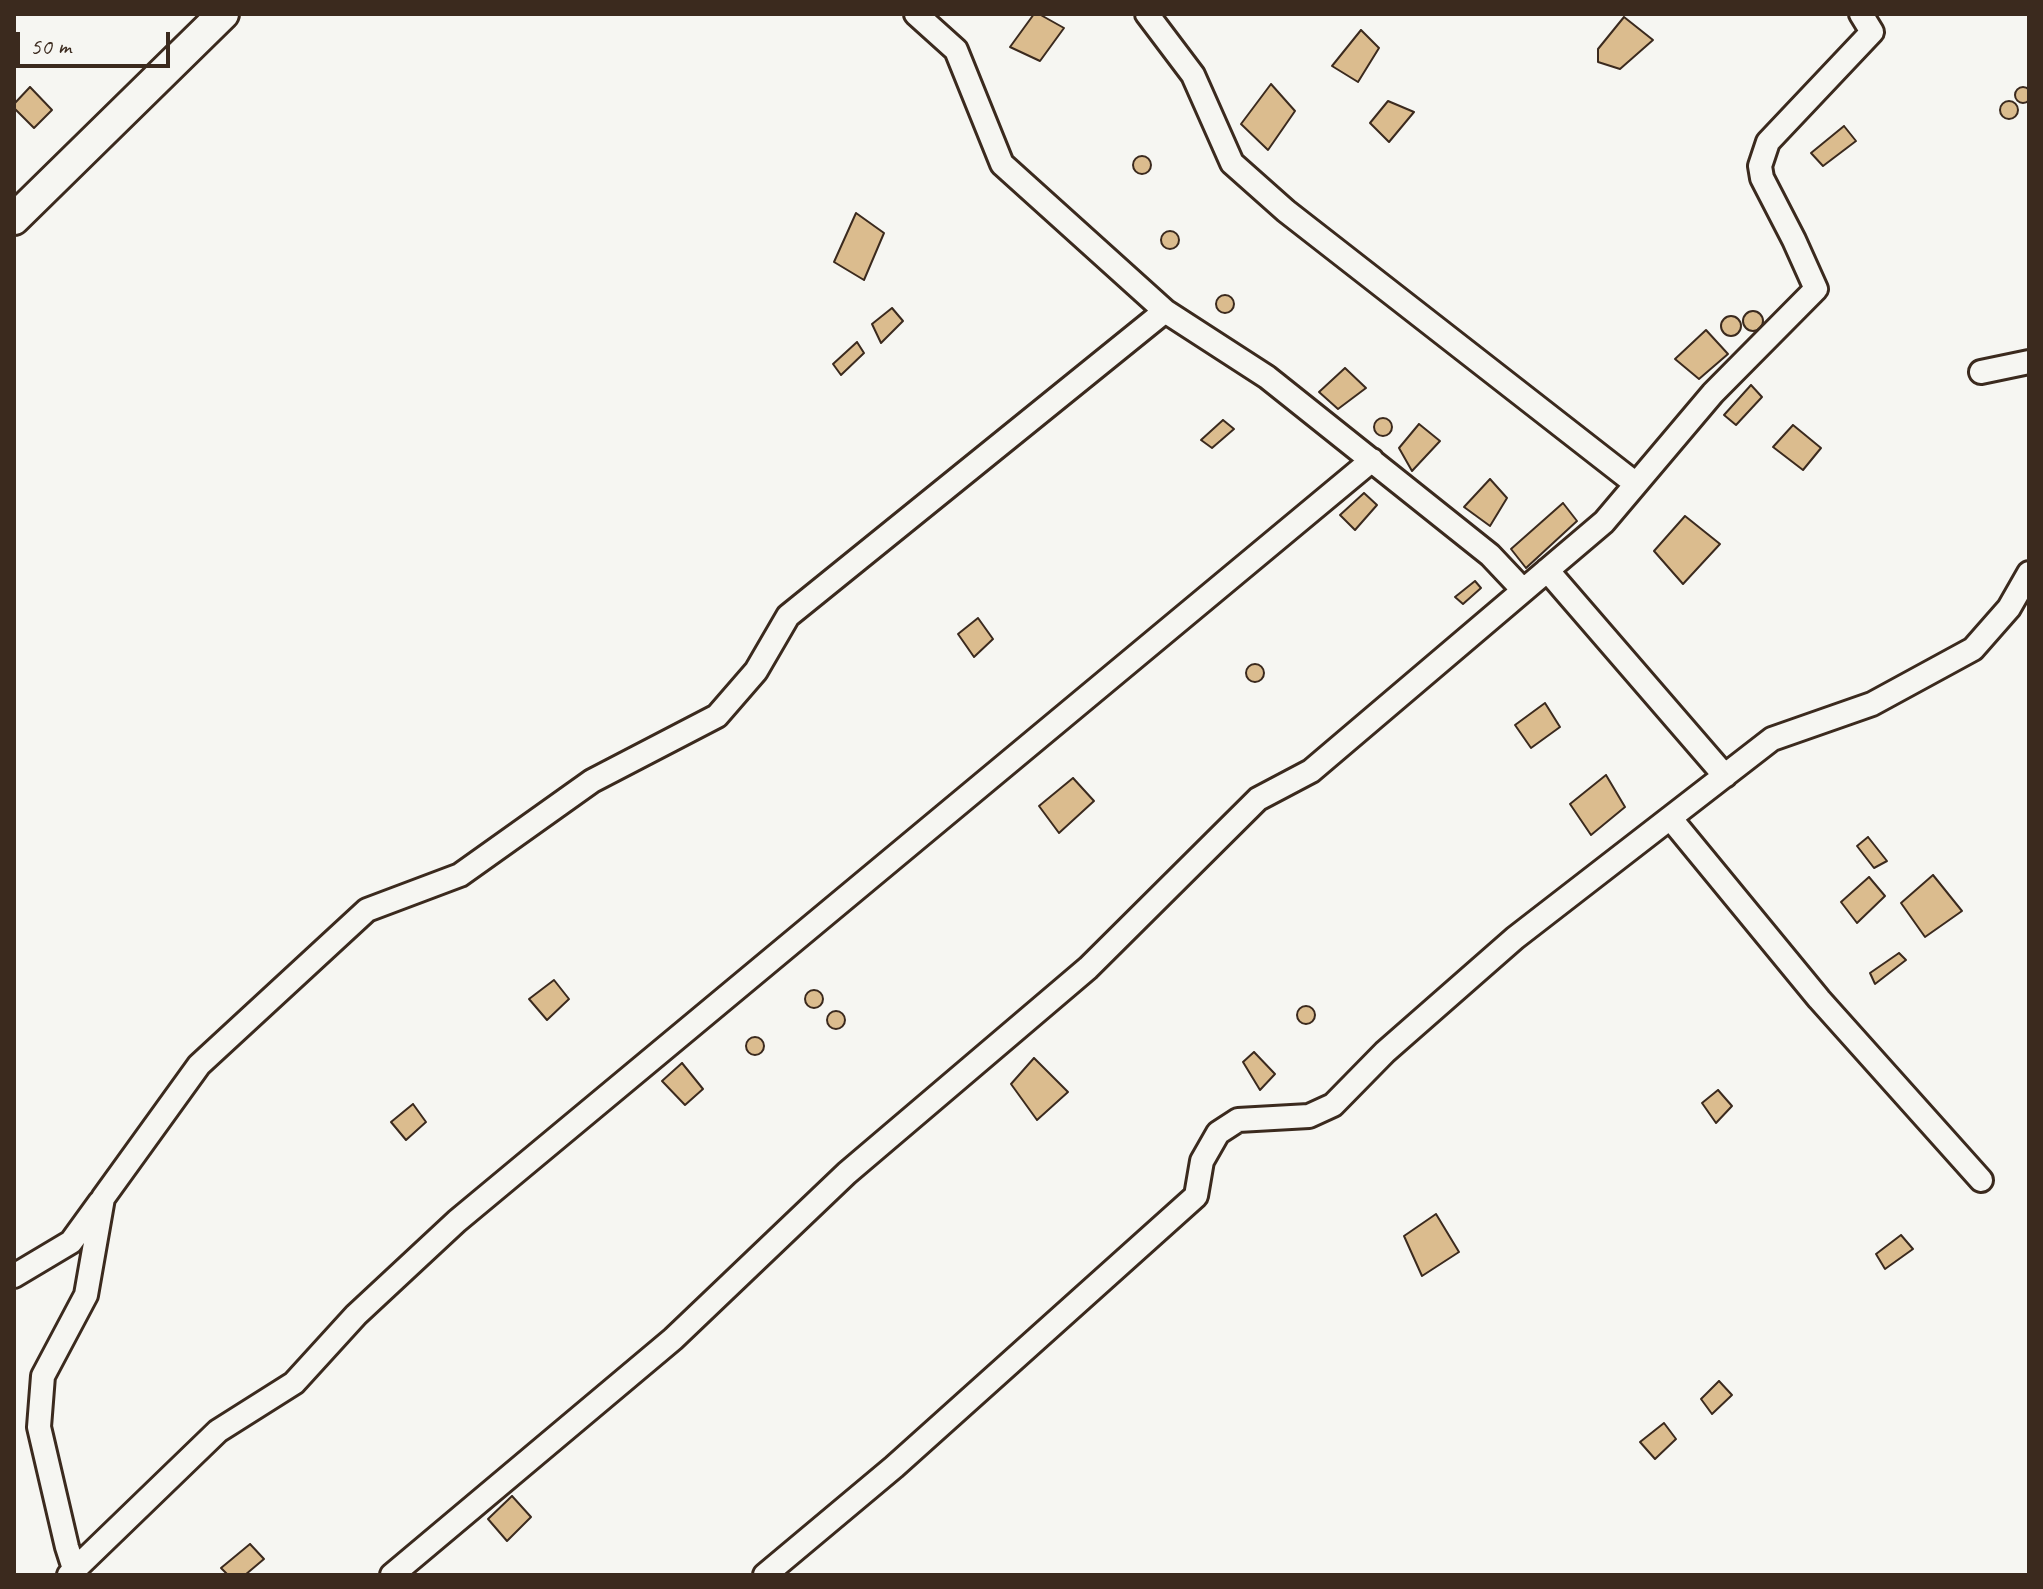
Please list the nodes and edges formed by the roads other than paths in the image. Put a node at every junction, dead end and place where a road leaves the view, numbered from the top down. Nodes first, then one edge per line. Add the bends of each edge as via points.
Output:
1 (223, 14) edge
2 (916, 14) edge
3 (1147, 14) edge
4 (1887, 14) edge
5 (1866, 23) edge
6 (14, 219) edge
7 (1165, 311) junction
8 (2029, 362) edge
9 (1981, 372) dead end
10 (1372, 460) junction
11 (1636, 484) junction
12 (1547, 570) junction
13 (2029, 573) edge
14 (1523, 590) junction
15 (1725, 776) junction
16 (1671, 819) junction
17 (1981, 1180) dead end
18 (103, 1198) junction
19 (14, 1276) edge
20 (73, 1573) edge
21 (392, 1575) edge
22 (765, 1575) edge

1 - 6 street
2 - 7 street via 956,50 1002,164
3 - 11 street via 1193,75 1232,163
4 - 5 street
5 - 11 street via 1762,153 1762,178 1816,289 1713,393
7 - 10 street via 1267,377
7 - 18 street via 788,616 756,671 717,716 592,781 460,875 367,910 199,1065
8 - 9 street
10 - 14 street via 1490,555
10 - 20 street via 457,1221 356,1315 294,1383 218,1431
11 - 12 street via 1604,522
12 - 14 street
12 - 15 street
13 - 15 street via 2009,608 1973,649 1872,704 1772,739
14 - 21 street via 1311,771 1258,799 1088,968 847,1173 673,1339
15 - 16 street
16 - 17 street via 1819,999
16 - 22 street via 1515,938 1333,1105 1309,1116 1238,1120 1218,1133 1202,1161 1196,1196 894,1467
18 - 19 street via 71,1242
18 - 20 street via 86,1295 43,1376 39,1427

